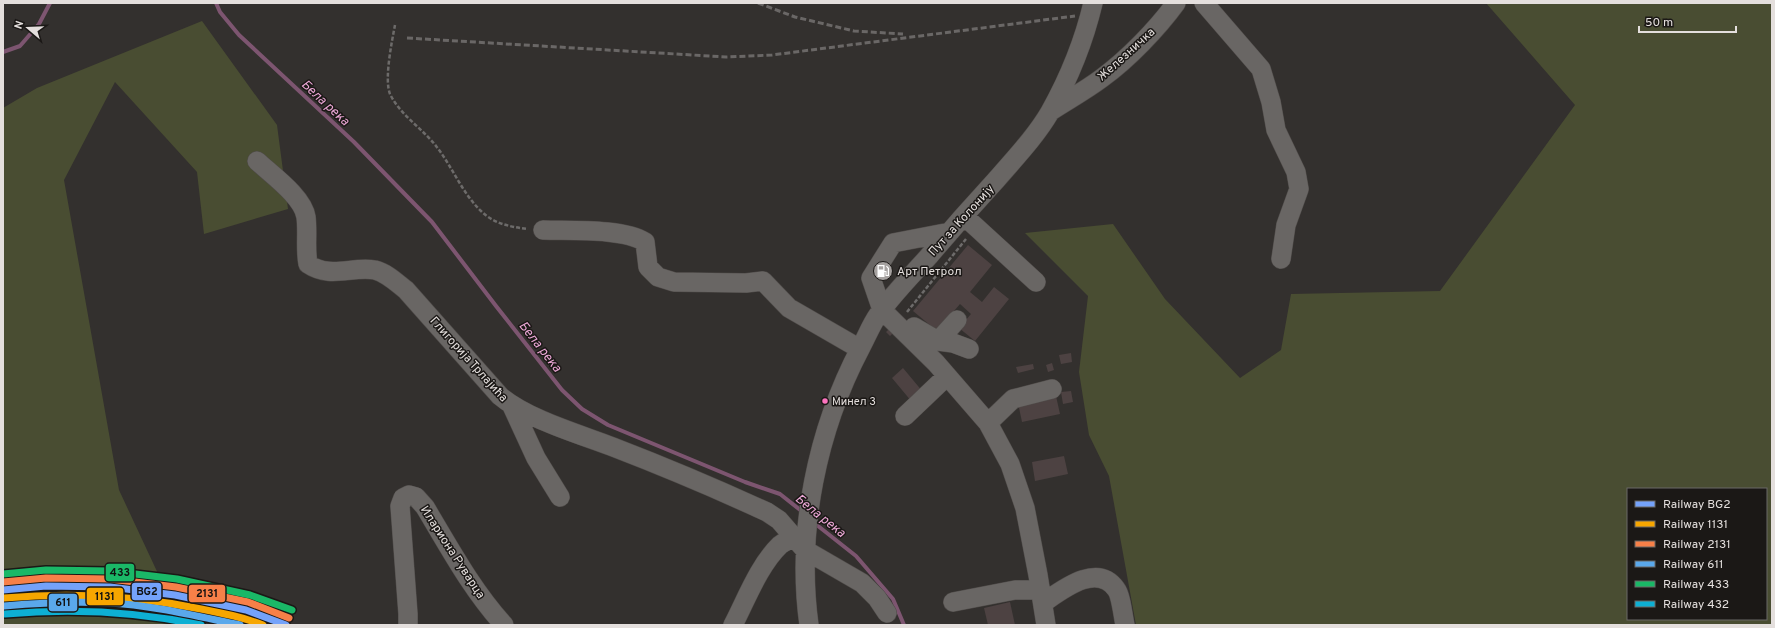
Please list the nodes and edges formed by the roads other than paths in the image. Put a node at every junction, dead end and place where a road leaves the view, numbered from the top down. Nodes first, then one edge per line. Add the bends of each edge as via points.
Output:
1 (1093, 3) edge
2 (1176, 3) edge
3 (1204, 3) edge
4 (1050, 112) junction
5 (257, 161) dead end
6 (964, 216) junction
7 (543, 230) road end
8 (958, 236) junction
9 (1281, 259) dead end
10 (1036, 282) dead end
11 (882, 310) junction
12 (957, 320) dead end
13 (909, 322) road end
14 (954, 344) junction
15 (860, 349) junction
16 (942, 369) junction
17 (1052, 388) dead end
18 (512, 406) junction
19 (905, 416) dead end
20 (988, 423) junction
21 (560, 497) dead end
22 (802, 539) junction
23 (1042, 596) junction
24 (953, 602) dead end
25 (887, 613) dead end
26 (408, 625) edge
27 (504, 625) edge
28 (733, 625) edge
29 (809, 625) edge
30 (1046, 625) edge
31 (1125, 625) edge

1 - 4 street, Пут за Колонију via 1087,28 1070,72
2 - 4 street, Железничка via 1140,43 1103,77
3 - 9 street via 1261,69 1276,130 1296,172 1299,189 1286,225
4 - 6 street, Пут за Колонију via 1026,146
5 - 18 street, Глигорија Трлајића via 290,191 302,207 306,217 308,264 317,270 327,272 376,270 389,277 406,290 500,396
6 - 8 street, Пут за Колонију
6 - 10 street
7 - 15 street via 636,236 645,242 648,267 658,277 674,282 762,281 789,308
8 - 11 street, Пут за Колонију
8 - 11 street via 893,243 871,278
11 - 15 street, Пут за Колонију
11 - 16 street
12 - 14 street
13 - 14 street
14 - 16 street
15 - 22 street, Пут за Колонију via 828,424
16 - 19 street
16 - 20 street
17 - 20 street via 1013,399
18 - 21 street via 536,458
18 - 22 street, Глигорија Трлајића via 656,463 767,512
20 - 23 street via 1010,464 1025,508
22 - 25 street, Глигорија Трлајића via 862,583
22 - 28 street via 781,544 769,558
22 - 29 street, Пут за Колонију
23 - 24 street via 1014,590
23 - 30 street
23 - 31 street via 1082,579 1108,581 1117,590
26 - 27 street, Илариона Руварца via 400,506 403,498 409,495 416,497 425,507 468,578

